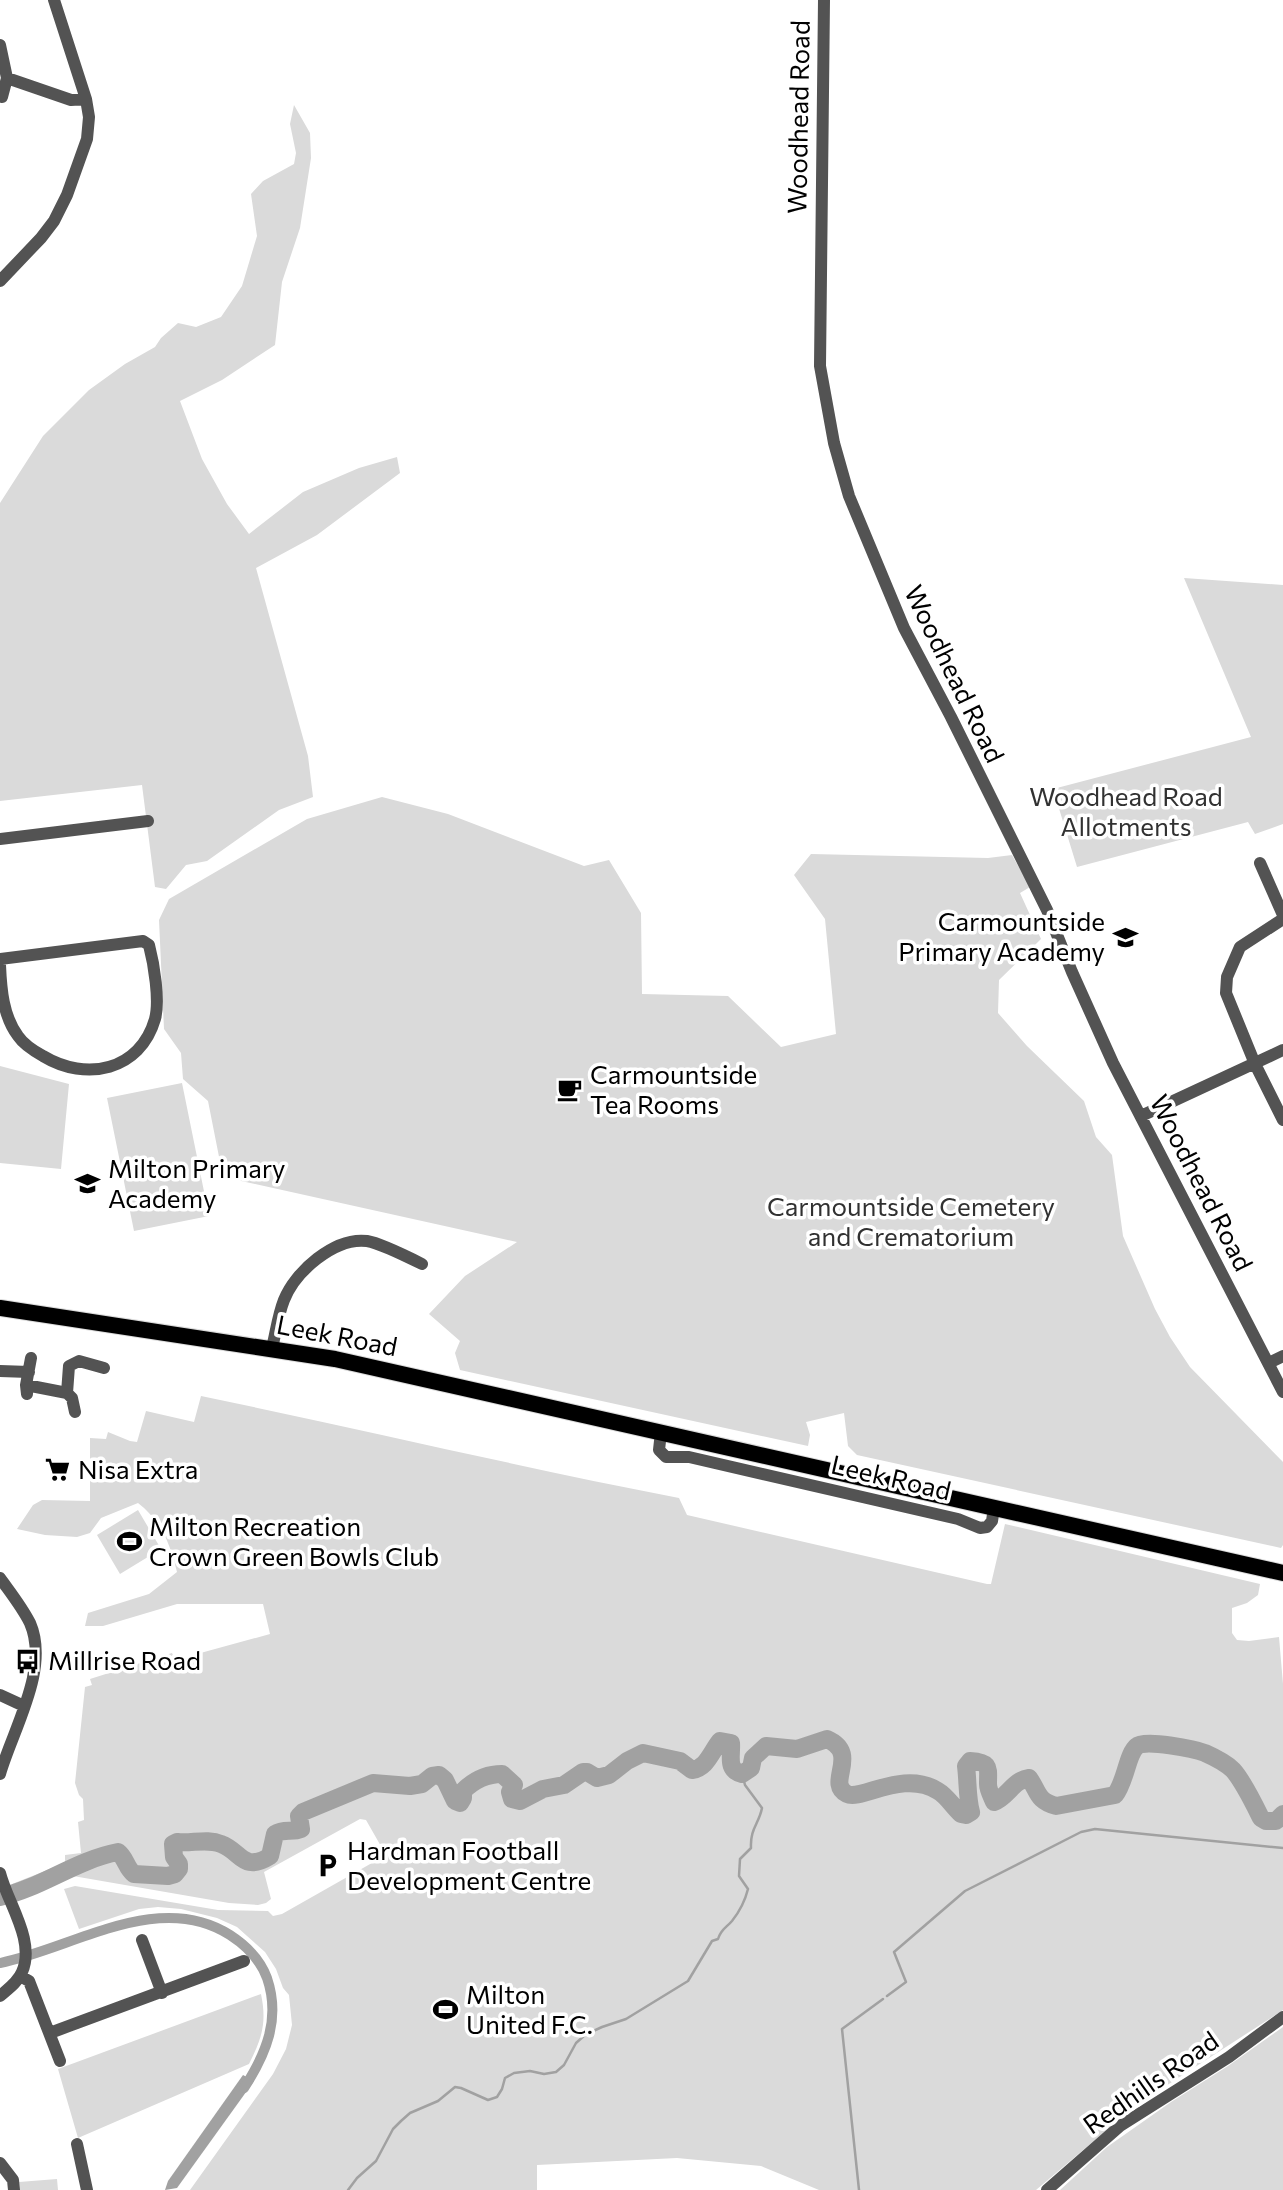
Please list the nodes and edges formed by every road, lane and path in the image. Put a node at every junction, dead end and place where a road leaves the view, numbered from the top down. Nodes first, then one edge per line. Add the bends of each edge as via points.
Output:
1 (54, 0) edge
2 (824, 0) edge
3 (0, 45) edge
4 (7, 78) junction
5 (2, 97) edge
6 (86, 99) junction
7 (0, 281) edge
8 (148, 821) dead end
9 (0, 839) edge
10 (1261, 863) dead end
11 (1283, 917) edge
12 (0, 959) edge
13 (0, 965) edge
14 (1283, 1050) edge
15 (1255, 1063) junction
16 (1140, 1116) junction
17 (1283, 1120) edge
18 (422, 1264) dead end
19 (0, 1308) edge
20 (272, 1348) junction
21 (1283, 1356) edge
22 (1269, 1363) junction
23 (104, 1368) dead end
24 (0, 1371) edge
25 (1283, 1392) edge
26 (67, 1393) junction
27 (75, 1412) dead end
28 (661, 1432) junction
29 (994, 1508) junction
30 (1283, 1573) edge
31 (0, 1578) edge
32 (0, 1695) edge
33 (24, 1706) junction
34 (0, 1774) edge
35 (0, 1873) edge
36 (142, 1940) dead end
37 (244, 1961) dead end
38 (22, 1972) junction
39 (162, 1993) junction
40 (0, 1996) edge
41 (1283, 2017) edge
42 (50, 2034) junction
43 (60, 2061) dead end
44 (77, 2144) dead end
45 (0, 2162) edge
46 (14, 2190) edge
47 (87, 2190) edge
48 (1047, 2190) edge

1 - 6 street
2 - 16 street, Woodhead Road via 820,366 849,496 904,628 1047,910
3 - 4 street
4 - 5 street
4 - 6 street via 71,100
6 - 7 street via 87,139 67,195 41,238
8 - 9 street
10 - 11 street
11 - 15 street via 1240,947 1227,977 1226,993
12 - 13 street via 143,941 149,945 157,1002 151,1030 141,1047 117,1066 91,1070 54,1063 18,1037 8,1019
14 - 15 street
15 - 16 street
15 - 17 street
16 - 22 street, Woodhead Road
18 - 20 street via 367,1241 326,1251 293,1282
19 - 20 main road, Leek Road
20 - 28 main road, Leek Road via 386,1369
21 - 22 street
22 - 25 street, Woodhead Road
23 - 26 street via 79,1362 69,1366
24 - 26 street
26 - 27 street
28 - 29 main road, Leek Road
28 - 29 street, Leek Road via 659,1450 666,1457 689,1457 958,1519 980,1528 992,1521
29 - 30 main road, Leek Road
31 - 33 street via 29,1622 36,1643 34,1676
32 - 33 street
33 - 34 street
35 - 38 street via 19,1921 25,1949
36 - 39 street
37 - 39 street
38 - 40 street
38 - 42 street
39 - 42 street
41 - 48 street, Redhills Road via 1121,2126
42 - 43 street
44 - 47 street
45 - 46 street via 13,2180

